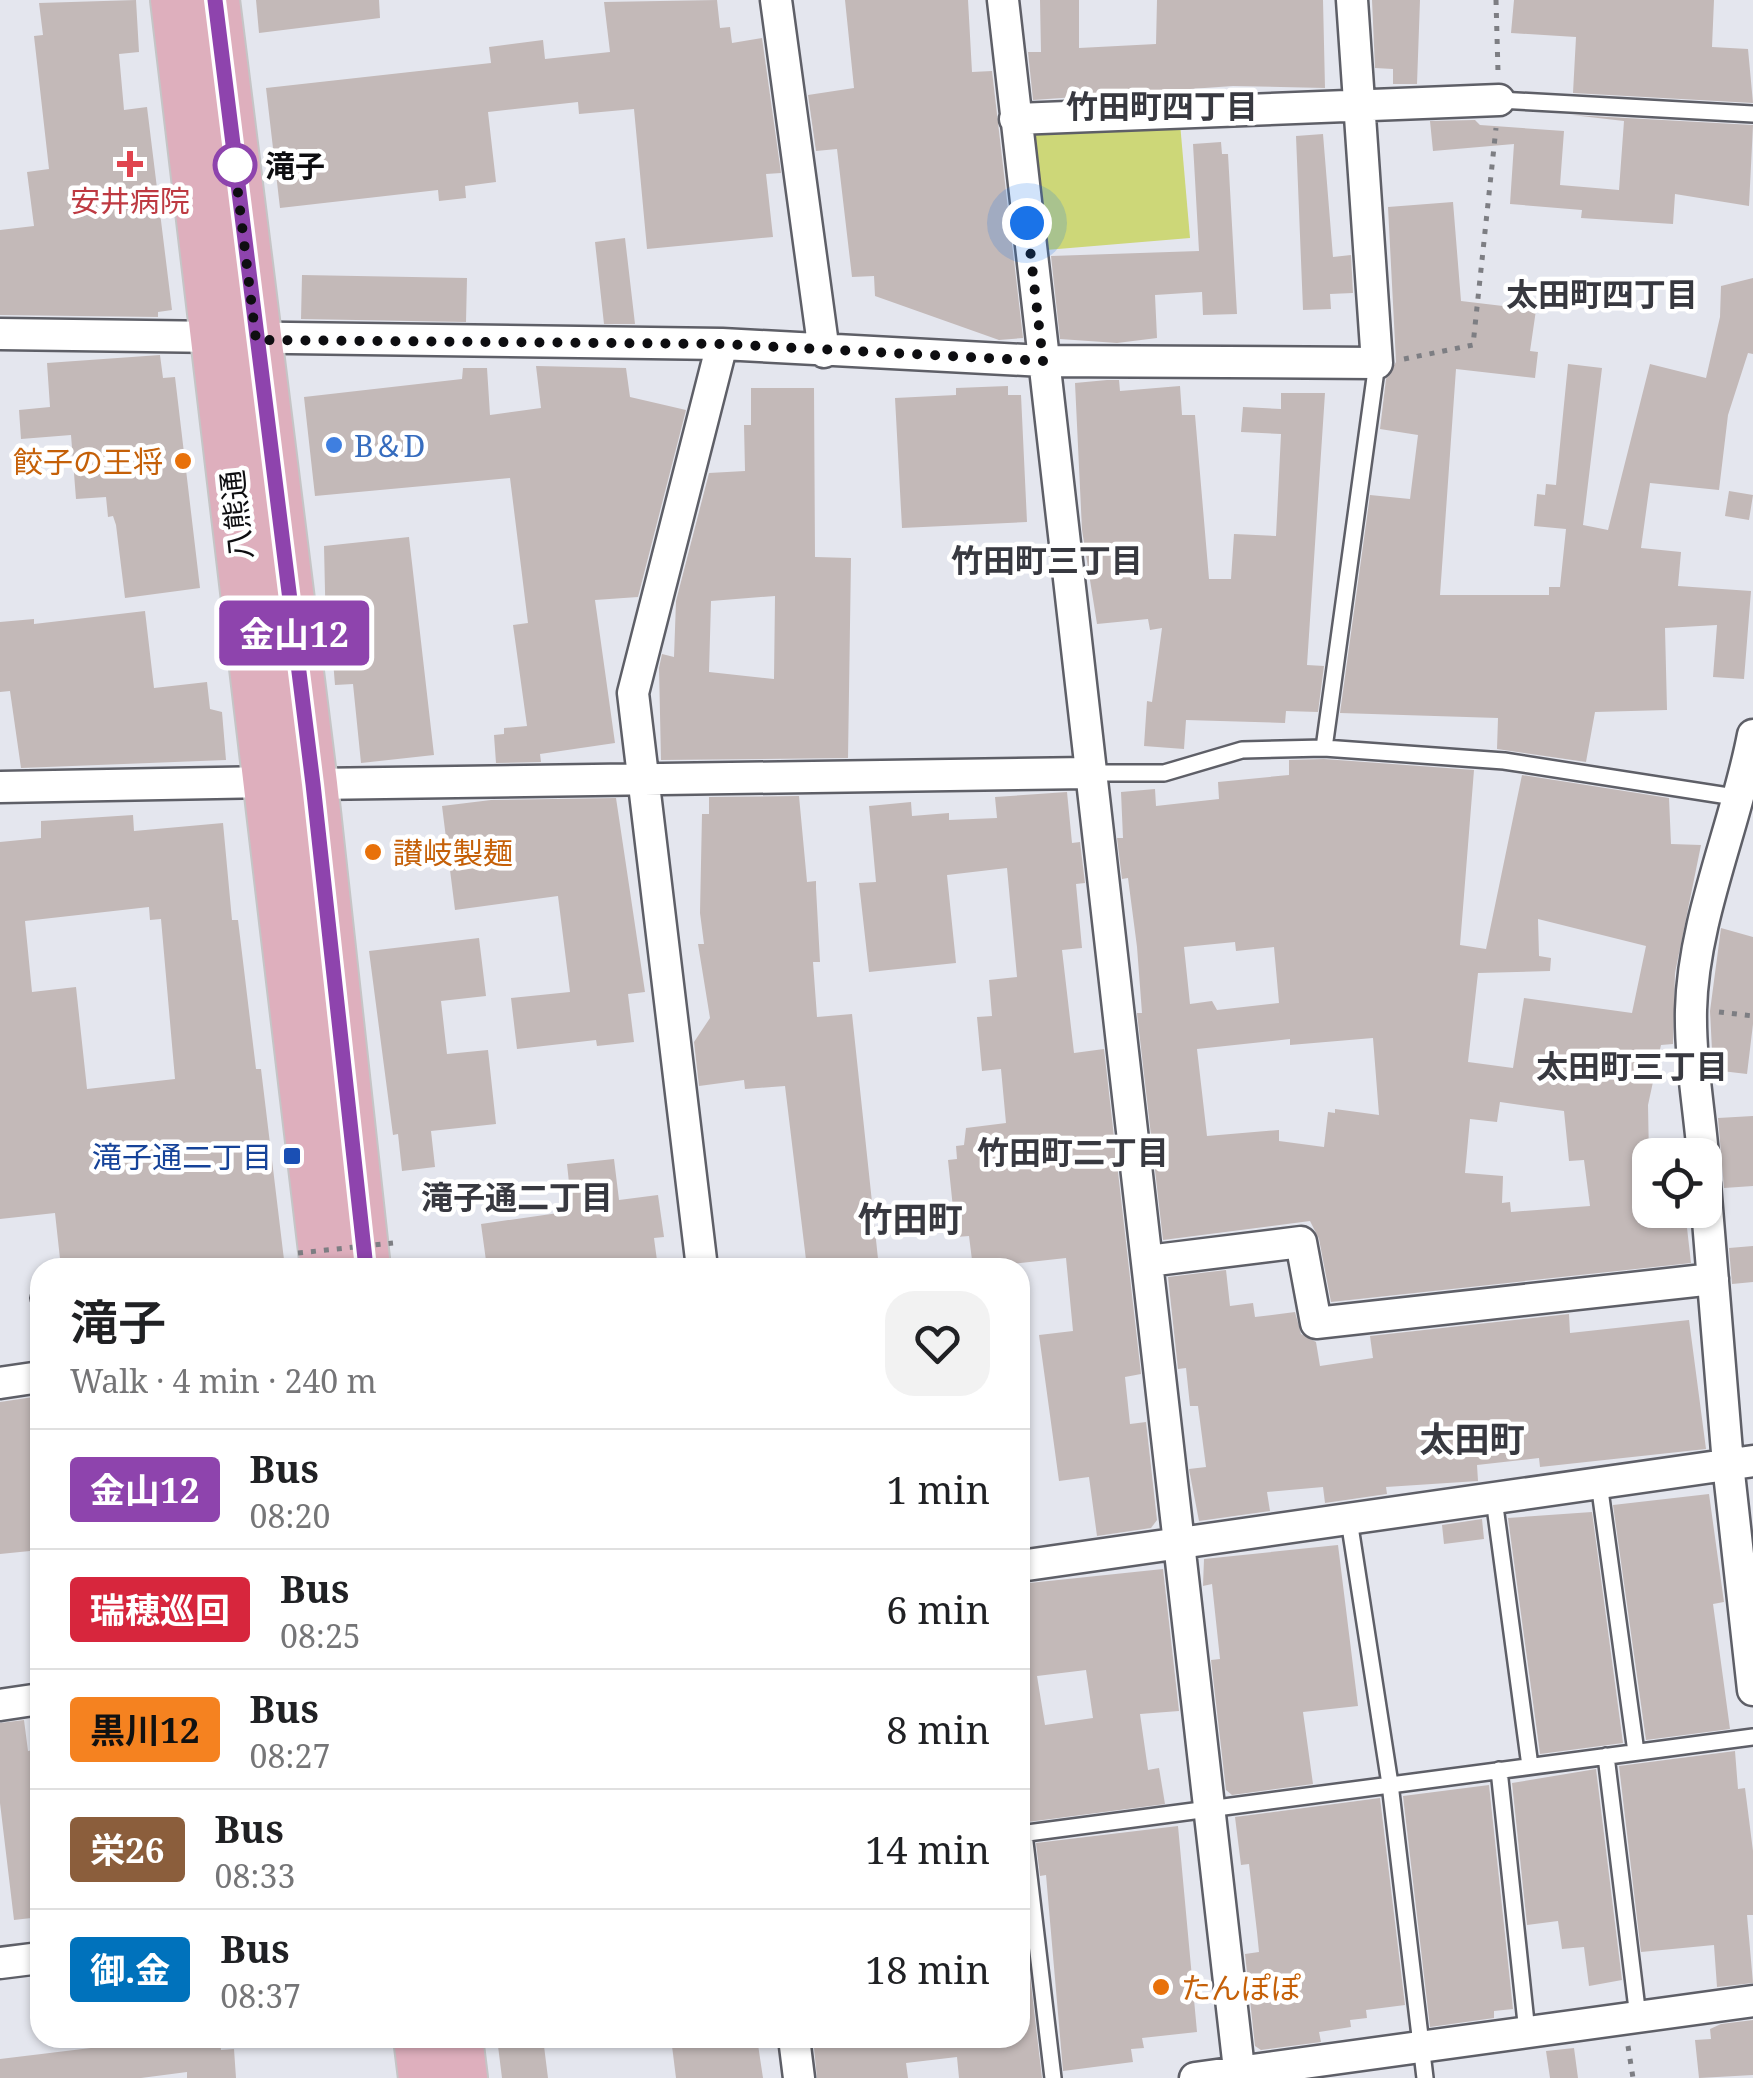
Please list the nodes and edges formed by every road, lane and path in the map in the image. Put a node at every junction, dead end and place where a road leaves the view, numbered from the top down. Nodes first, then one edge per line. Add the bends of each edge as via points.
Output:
1 (176, 0) edge
2 (215, 0) edge
3 (776, 0) edge
4 (1003, 0) edge
5 (1352, 0) edge
6 (1496, 0) edge
7 (1499, 100) junction
8 (1358, 102) junction
9 (1753, 114) edge
10 (1015, 120) junction
11 (0, 334) edge
12 (236, 340) junction
13 (722, 344) junction
14 (824, 352) junction
15 (1043, 361) junction
16 (1376, 363) junction
17 (1753, 735) edge
18 (1324, 748) junction
19 (1088, 774) junction
20 (643, 778) junction
21 (265, 782) junction
22 (313, 784) junction
23 (0, 788) edge
24 (1742, 798) junction
25 (1701, 1138) edge
26 (1709, 1228) edge
27 (379, 1255) edge
28 (312, 1258) edge
29 (339, 1258) edge
30 (701, 1258) edge
31 (1148, 1261) junction
32 (1713, 1280) junction
33 (30, 1378) edge
34 (0, 1383) edge
35 (1740, 1463) edge
36 (1599, 1483) junction
37 (1494, 1498) junction
38 (1349, 1520) junction
39 (1182, 1544) junction
40 (1030, 1565) edge
41 (1753, 1690) edge
42 (30, 1700) edge
43 (0, 1705) edge
44 (1753, 1737) edge
45 (1636, 1752) junction
46 (1606, 1756) junction
47 (1530, 1766) junction
48 (1499, 1770) junction
49 (1390, 1784) junction
50 (1209, 1807) junction
51 (1030, 1833) edge
52 (1030, 1897) edge
53 (30, 1959) edge
54 (0, 1963) edge
55 (1753, 2001) edge
56 (1638, 2017) junction
57 (1527, 2032) junction
58 (1422, 2046) junction
59 (419, 2048) edge
60 (459, 2048) edge
61 (796, 2048) edge
62 (1240, 2075) edge
63 (423, 2078) edge
64 (463, 2078) edge
65 (800, 2078) edge
66 (1053, 2078) edge
67 (1196, 2078) edge
68 (1425, 2078) edge

1 - 12 main road, 八熊通
2 - 12 main road, 八熊通
3 - 14 street
4 - 10 street
5 - 8 street
6 - 7 path
7 - 8 street
7 - 9 lane
7 - 16 path via 1472,345
8 - 10 street
8 - 16 street
10 - 15 street
11 - 12 street
12 - 13 street
12 - 21 main road, 八熊通
12 - 22 main road, 八熊通
13 - 14 street
13 - 20 street via 633,693
14 - 15 street
15 - 16 street
15 - 19 street
16 - 18 lane
17 - 24 street
18 - 19 lane via 1242,750 1164,773
18 - 24 lane via 1504,761
19 - 20 street
19 - 31 street
20 - 22 street
20 - 30 street
21 - 23 street
21 - 28 main road, 八熊通
22 - 27 main road, 八熊通
24 - 25 street via 1713,878 1691,1009
26 - 32 street
27 - 29 path, bridge
31 - 32 street via 1301,1242 1316,1323
31 - 39 street
32 - 35 street
33 - 34 street
35 - 36 street
35 - 41 street
36 - 37 street
36 - 45 lane
37 - 38 street
37 - 47 lane
38 - 39 street
38 - 49 lane
39 - 40 street
39 - 50 street
42 - 43 street
44 - 45 lane
45 - 46 lane
46 - 47 lane
46 - 56 lane
47 - 48 lane
48 - 49 lane
48 - 57 lane
49 - 50 lane
49 - 58 lane
50 - 51 lane
50 - 62 street
52 - 66 lane
53 - 54 street
55 - 56 street
56 - 57 street
57 - 58 street
58 - 62 street
58 - 68 lane
59 - 63 main road
60 - 64 main road
61 - 65 street
62 - 67 street

